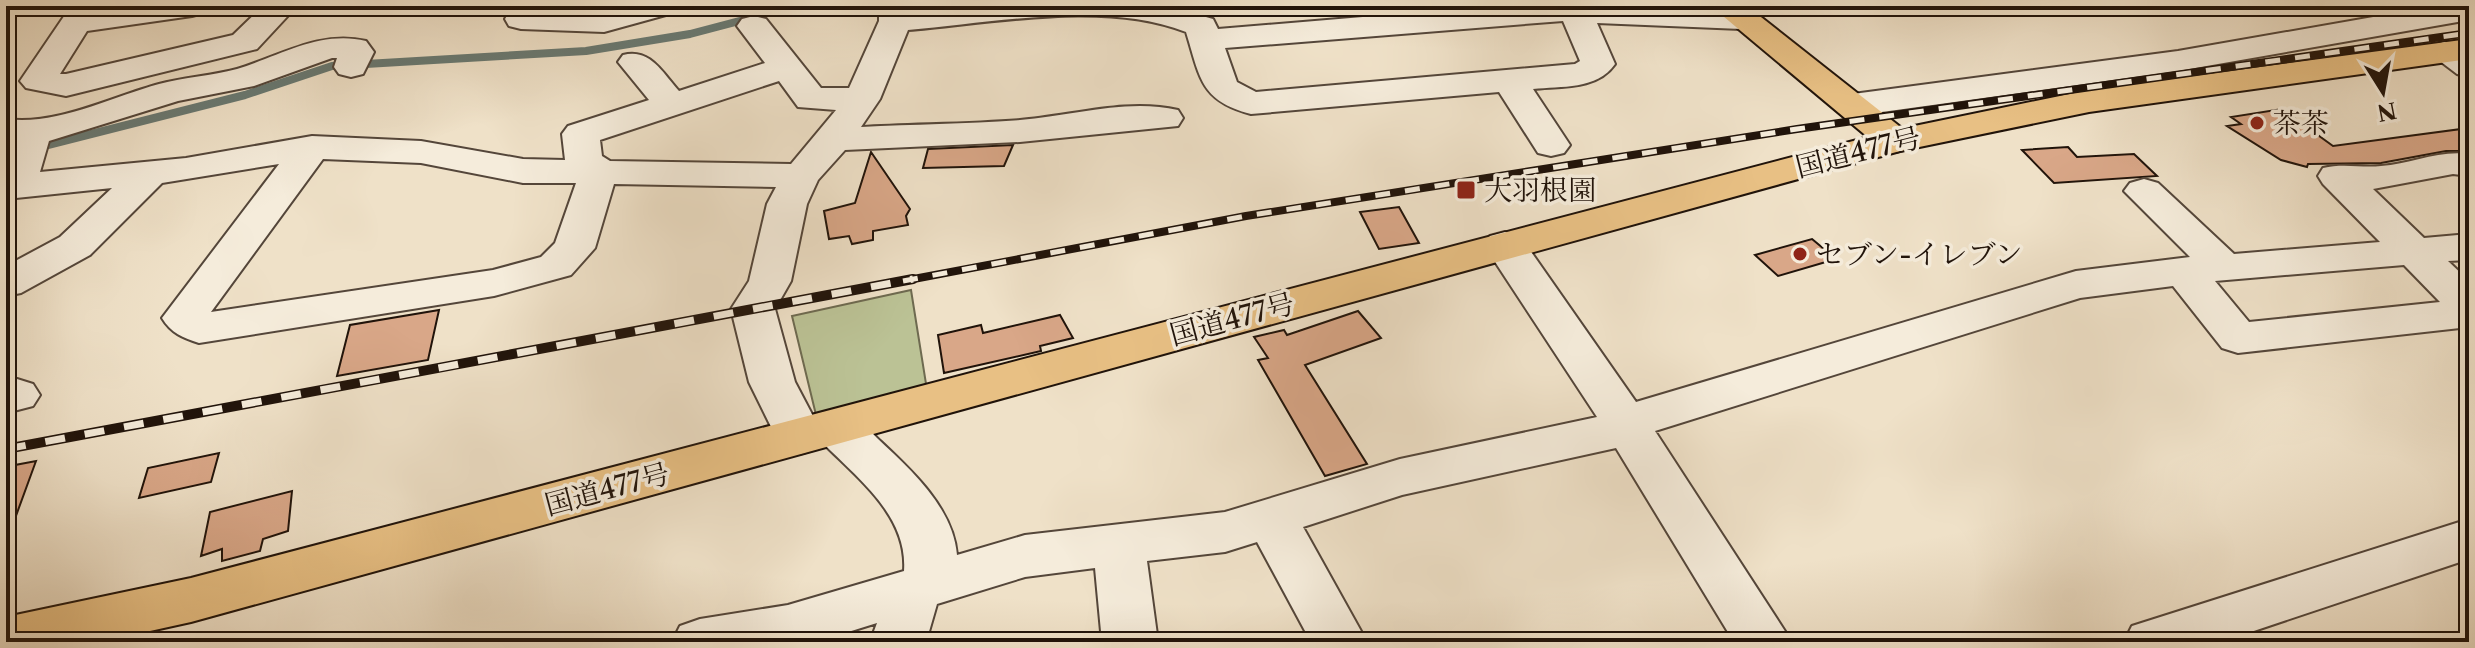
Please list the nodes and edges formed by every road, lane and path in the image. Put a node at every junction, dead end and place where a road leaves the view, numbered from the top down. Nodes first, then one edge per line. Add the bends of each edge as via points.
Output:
1 (192, 6) edge
2 (281, 6) edge
3 (662, 6) edge
4 (1064, 6) edge
5 (1147, 7) edge
6 (2469, 10) edge
7 (1734, 12) edge
8 (1576, 13) junction
9 (895, 14) edge
10 (81, 15) edge
11 (521, 19) dead end
12 (754, 26) dead end
13 (1205, 40) junction
14 (2461, 56) edge
15 (353, 62) dead end
16 (635, 62) dead end
17 (787, 67) junction
18 (1509, 80) junction
19 (66, 85) junction
20 (862, 99) junction
21 (671, 104) junction
22 (1853, 105) junction
23 (1165, 118) dead end
24 (834, 139) junction
25 (1895, 141) junction
26 (1551, 145) dead end
27 (312, 147) junction
28 (25, 152) edge
29 (2469, 165) edge
30 (599, 171) junction
31 (150, 173) junction
32 (801, 176) junction
33 (2144, 191) dead end
34 (1505, 245) junction
35 (2469, 247) edge
36 (2411, 250) junction
37 (2204, 269) junction
38 (6, 283) edge
39 (2469, 306) edge
40 (2469, 313) edge
41 (1626, 424) junction
42 (817, 432) junction
43 (1274, 515) junction
44 (2469, 539) edge
45 (1119, 546) junction
46 (923, 586) junction
47 (6, 640) edge
48 (700, 642) edge
49 (898, 642) edge
50 (1130, 642) edge
51 (1339, 642) edge
52 (1764, 642) edge
53 (2152, 642) edge

1 - 10 street
2 - 19 street via 245,42
3 - 11 street via 604,22
4 - 5 street
4 - 9 street
5 - 13 street via 1201,26
6 - 22 street via 2193,59
7 - 8 street
7 - 22 main road
8 - 13 street
8 - 18 street via 1598,64 1584,74
9 - 20 street
10 - 19 street via 38,81
12 - 17 street
13 - 18 street via 1220,85 1251,103
14 - 25 main road, 国道477号 via 2089,101
15 - 28 street via 354,48 328,48 291,58 242,79 172,91
16 - 21 street
17 - 20 street via 811,99
17 - 21 street
18 - 26 street
19 - 28 street
20 - 24 street
21 - 30 street via 581,134 584,161
22 - 25 main road
23 - 24 street
24 - 32 street
25 - 34 main road, 国道477号
27 - 30 street via 421,152 523,171
27 - 30 street via 184,318 199,328 531,276 556,266 574,248
27 - 31 street
28 - 31 street
29 - 36 street via 2453,163 2381,178 2337,176
30 - 32 street
31 - 38 street via 75,246
32 - 42 street via 787,204 770,281 753,309 772,382
33 - 37 street
34 - 41 street
34 - 42 main road, 国道477号
35 - 36 street
36 - 37 street
36 - 39 street
37 - 40 street via 2238,338
37 - 41 street via 2076,285
41 - 43 street via 1598,436 1413,474
41 - 52 street
42 - 46 street via 885,475 927,531 932,553
42 - 47 main road, 国道477号 via 191,600
43 - 45 street via 1225,532
43 - 51 street via 1280,537
44 - 53 street
45 - 46 street via 1025,556
45 - 50 street
46 - 48 street via 788,628
46 - 49 street

